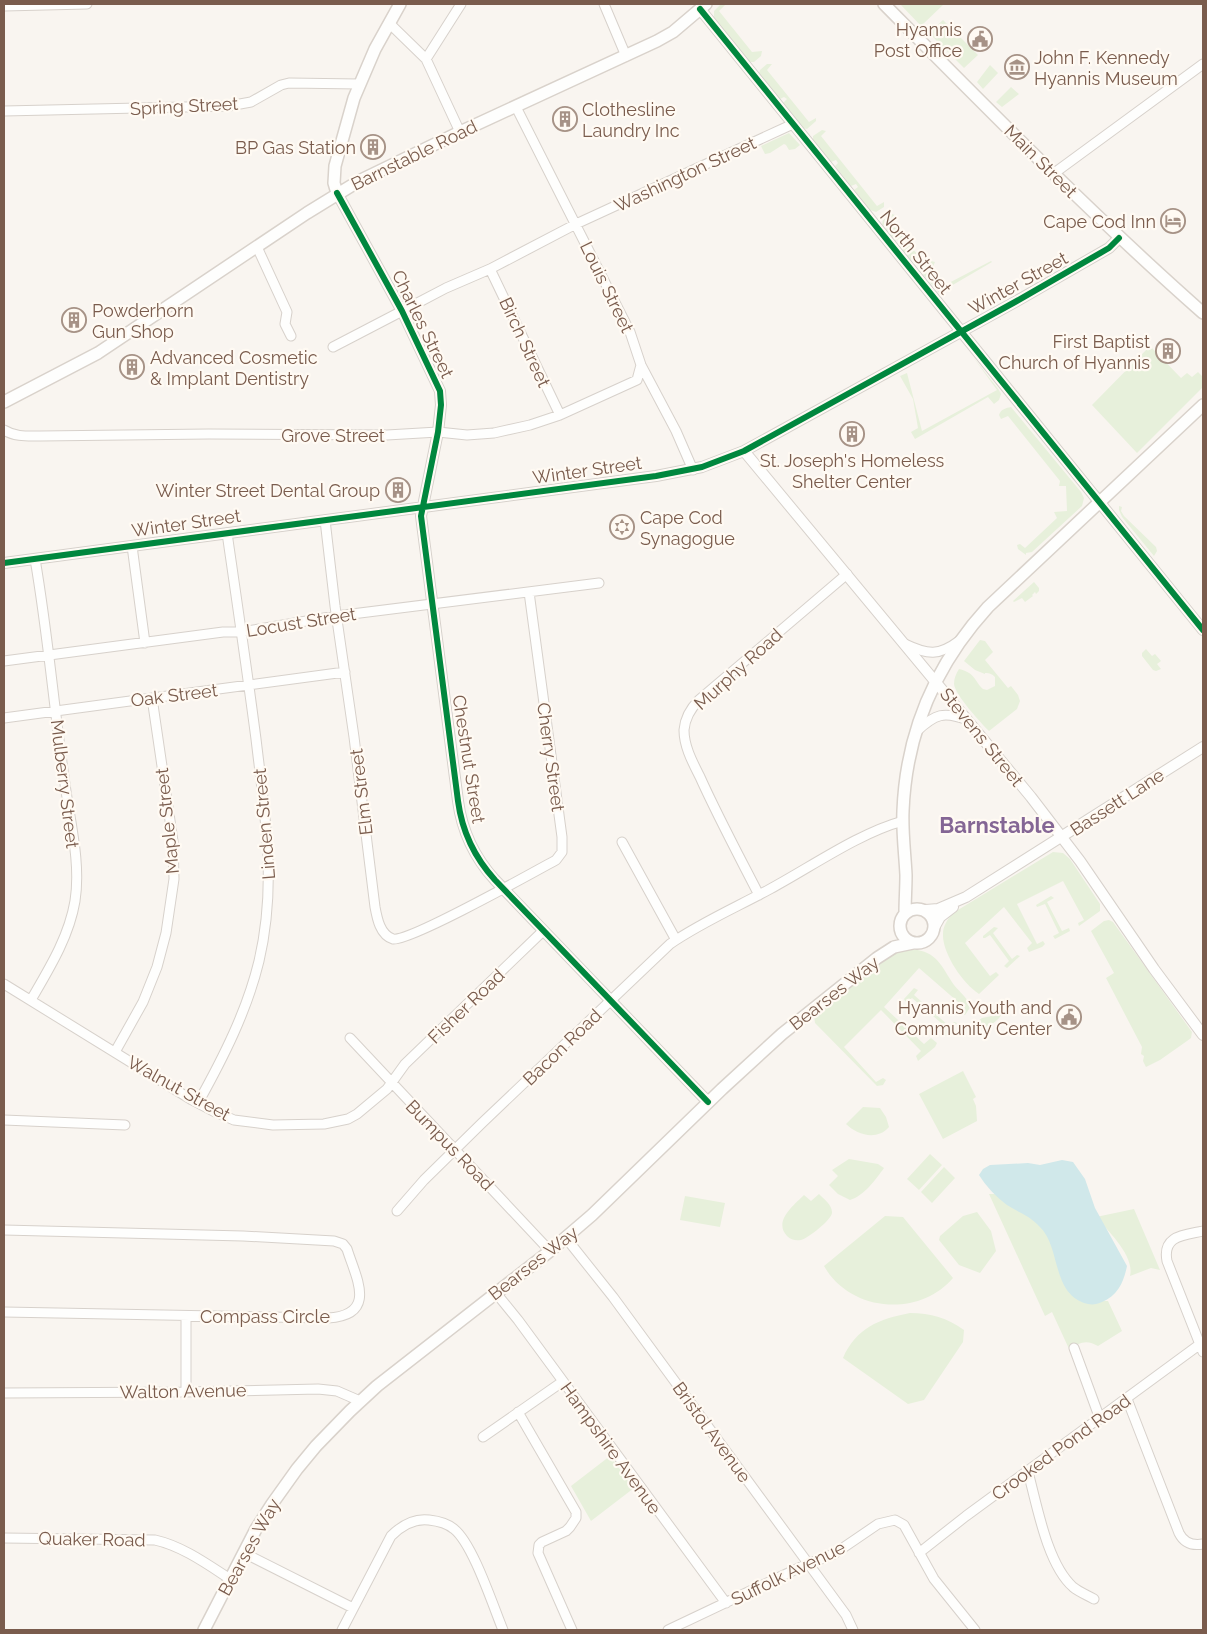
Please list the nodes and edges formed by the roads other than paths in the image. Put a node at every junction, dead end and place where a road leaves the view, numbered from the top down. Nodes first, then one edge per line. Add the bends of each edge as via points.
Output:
1 (87, 4) edge
2 (400, 4) edge
3 (461, 4) edge
4 (604, 4) edge
5 (884, 4) edge
6 (4, 6) edge
7 (703, 7) edge
8 (389, 23) junction
9 (626, 56) junction
10 (426, 59) junction
11 (1203, 64) edge
12 (359, 84) junction
13 (516, 107) junction
14 (4, 111) edge
15 (793, 124) junction
16 (460, 132) junction
17 (1053, 174) junction
18 (338, 193) junction
19 (576, 224) junction
20 (1119, 238) junction
21 (257, 247) junction
22 (490, 270) junction
23 (402, 311) junction
24 (1203, 313) edge
25 (962, 331) junction
26 (291, 336) dead end
27 (333, 347) dead end
28 (642, 365) junction
29 (4, 402) edge
30 (1203, 405) edge
31 (560, 415) junction
32 (4, 430) edge
33 (438, 432) junction
34 (744, 451) junction
35 (693, 470) junction
36 (1100, 503) junction
37 (422, 507) junction
38 (325, 520) junction
39 (228, 533) junction
40 (132, 546) junction
41 (35, 559) junction
42 (4, 563) edge
43 (847, 574) junction
44 (598, 583) dead end
45 (529, 592) junction
46 (432, 604) junction
47 (336, 616) junction
48 (1203, 630) edge
49 (241, 632) junction
50 (963, 637) junction
51 (144, 643) junction
52 (906, 644) junction
53 (50, 654) junction
54 (4, 661) edge
55 (344, 672) junction
56 (936, 681) junction
57 (249, 686) junction
58 (152, 698) junction
59 (56, 710) junction
60 (4, 718) edge
61 (969, 721) junction
62 (917, 731) junction
63 (1203, 747) edge
64 (903, 821) junction
65 (1061, 837) junction
66 (622, 842) dead end
67 (906, 875) junction
68 (502, 889) junction
69 (759, 894) junction
70 (966, 897) junction
71 (922, 909) junction
72 (905, 914) junction
73 (900, 926) junction
74 (935, 926) junction
75 (544, 931) junction
76 (676, 940) junction
77 (913, 943) junction
78 (877, 958) junction
79 (4, 984) edge
80 (31, 1000) junction
81 (611, 1000) junction
82 (1203, 1036) edge
83 (350, 1038) dead end
84 (115, 1052) junction
85 (392, 1084) junction
86 (708, 1102) junction
87 (198, 1103) junction
88 (4, 1120) edge
89 (125, 1125) dead end
90 (455, 1150) junction
91 (397, 1211) dead end
92 (4, 1230) edge
93 (1203, 1231) edge
94 (566, 1238) junction
95 (550, 1251) junction
96 (496, 1292) junction
97 (4, 1312) edge
98 (186, 1316) junction
99 (1202, 1346) edge
100 (1074, 1348) dead end
101 (562, 1382) junction
102 (186, 1392) junction
103 (4, 1393) edge
104 (1127, 1398) junction
105 (360, 1401) junction
106 (518, 1412) junction
107 (1100, 1419) junction
108 (483, 1437) dead end
109 (1028, 1472) junction
110 (4, 1538) edge
111 (1203, 1544) edge
112 (244, 1553) junction
113 (919, 1553) junction
114 (809, 1563) junction
115 (230, 1579) junction
116 (1094, 1599) dead end
117 (726, 1603) junction
118 (353, 1608) junction
119 (204, 1630) edge
120 (342, 1630) edge
121 (503, 1630) edge
122 (572, 1630) edge
123 (668, 1630) edge
124 (853, 1630) edge
125 (975, 1630) edge

1 - 6 street
2 - 8 main road
3 - 10 street
4 - 9 street
5 - 17 main road, Main Street
7 - 9 main road, Barnstable Road via 664,37
7 - 15 street, North Street
8 - 10 street
8 - 12 main road
9 - 13 main road, Barnstable Road
10 - 16 street
11 - 17 street
12 - 14 street, Spring Street via 289,83 251,102 222,107
12 - 18 main road via 336,160 334,183
13 - 16 main road, Barnstable Road
13 - 19 street, Louis Street
15 - 19 street, Washington Street
15 - 25 street, North Street
16 - 18 main road, Barnstable Road via 378,170
17 - 20 main road, Main Street
18 - 21 main road, Barnstable Road
18 - 23 street, Charles Street
19 - 22 street, Washington Street
19 - 28 street, Louis Street via 630,332
20 - 24 main road, Main Street
20 - 25 street, Winter Street via 1081,265
21 - 26 street via 287,312 285,324
21 - 29 main road, Barnstable Road via 98,353
22 - 23 street, Washington Street
22 - 31 street, Birch Street
23 - 27 street, Washington Street
23 - 33 street, Charles Street via 440,391
25 - 34 street, Winter Street
25 - 36 street, North Street
28 - 31 street, Grove Street via 637,380
28 - 35 street, Louis Street
30 - 36 main road
31 - 33 street, Grove Street via 494,432
32 - 33 street, Grove Street via 19,436
33 - 37 street, Charles Street
34 - 35 street, Winter Street
34 - 43 street, Stevens Street
35 - 37 street, Winter Street
36 - 48 street, North Street
36 - 50 main road via 994,601
37 - 38 street, Winter Street
37 - 46 street, Chestnut Street
38 - 39 street, Winter Street
38 - 47 street, Elm Street
39 - 40 street, Winter Street
39 - 49 street, Linden Street
40 - 41 street, Winter Street
40 - 51 street
41 - 42 street, Winter Street
41 - 53 street, Mulberry Street
43 - 52 street, Stevens Street
43 - 69 street, Murphy Road via 699,700 685,725 692,762
44 - 45 street, Locust Street
45 - 46 street, Locust Street
45 - 68 street, Cherry Street via 563,848 556,860
46 - 47 street, Locust Street
46 - 68 street, Chestnut Street via 459,812 472,849
47 - 49 street, Locust Street
47 - 55 street, Elm Street
49 - 51 street, Locust Street
49 - 57 street, Linden Street
50 - 52 street via 936,653
50 - 56 main road
51 - 53 street, Locust Street
52 - 56 street, Stevens Street
53 - 54 street, Locust Street
53 - 59 street, Mulberry Street
55 - 57 street, Oak Street
55 - 68 street, Elm Street via 375,907 384,932 394,939 407,937
56 - 61 street, Stevens Street
56 - 62 main road
57 - 58 street, Oak Street
57 - 87 street, Linden Street via 268,838 267,912 249,995
58 - 59 street, Oak Street
58 - 84 street, Maple Street via 173,841 174,879 157,967 137,1015
59 - 60 street, Oak Street
59 - 80 street, Mulberry Street via 75,857 76,898 66,935
61 - 62 street via 940,715
61 - 65 street, Stevens Street
62 - 64 main road via 905,789
63 - 65 street, Bassett Lane
64 - 67 main road
64 - 69 street, Bacon Road via 880,828
65 - 70 street, Bassett Lane
65 - 82 street, Stevens Street
66 - 76 street
67 - 71 main road
67 - 72 main road
68 - 75 street, Chestnut Street
69 - 76 street, Bacon Road
70 - 71 street, Bassett Lane via 938,909
70 - 74 street via 943,914
71 - 72 main road via 913,909
71 - 74 main road via 932,917
72 - 73 main road
73 - 77 main road via 902,935
73 - 78 main road via 891,943
74 - 77 main road via 926,941
75 - 81 street, Chestnut Street
75 - 85 street, Fisher Road via 405,1064
76 - 81 street, Bacon Road
77 - 78 main road, Bearses Way via 894,948
78 - 86 main road, Bearses Way via 757,1055
79 - 80 street, Walnut Street
80 - 84 street, Walnut Street
81 - 86 street, Chestnut Street
81 - 90 street, Bacon Road
83 - 85 street, Bumpus Road
84 - 87 street, Walnut Street
85 - 87 street, Walnut Street via 357,1114 324,1124 252,1123 226,1117
85 - 90 street, Bumpus Road
86 - 94 main road, Bearses Way
88 - 89 street
90 - 91 street, Bacon Road
90 - 95 street, Bumpus Road
92 - 98 street, Compass Circle via 334,1241 346,1249 361,1293 360,1301 353,1309 333,1317
93 - 99 street via 1178,1236 1169,1244 1166,1254
94 - 95 main road, Bearses Way
94 - 114 street, Bristol Avenue
95 - 96 main road, Bearses Way
96 - 101 street, Hampshire Avenue
96 - 105 main road, Bearses Way
97 - 98 street, Compass Circle
98 - 102 street
99 - 104 street, Crooked Pond Road
100 - 107 street
101 - 106 street
101 - 117 street, Hampshire Avenue
102 - 103 street, Walton Avenue
102 - 105 street, Walton Avenue via 318,1389 337,1391
104 - 107 street, Crooked Pond Road
104 - 111 street via 1182,1539 1189,1544
105 - 112 main road, Bearses Way via 297,1469
106 - 108 street
106 - 122 street via 576,1512 570,1528 542,1542 538,1552
107 - 109 street, Crooked Pond Road
109 - 113 street, Crooked Pond Road
109 - 116 street via 1056,1562 1074,1588
110 - 115 street, Quaker Road via 155,1540 191,1555
112 - 115 main road, Bearses Way
112 - 118 street
113 - 114 street, Suffolk Avenue via 904,1525 890,1520 878,1524 834,1554
113 - 125 street via 941,1589
114 - 117 street, Suffolk Avenue
114 - 124 street, Bristol Avenue
115 - 119 main road, Bearses Way
117 - 123 street, Suffolk Avenue
118 - 120 street
118 - 121 street via 391,1536 411,1522 432,1520 447,1524 463,1539

